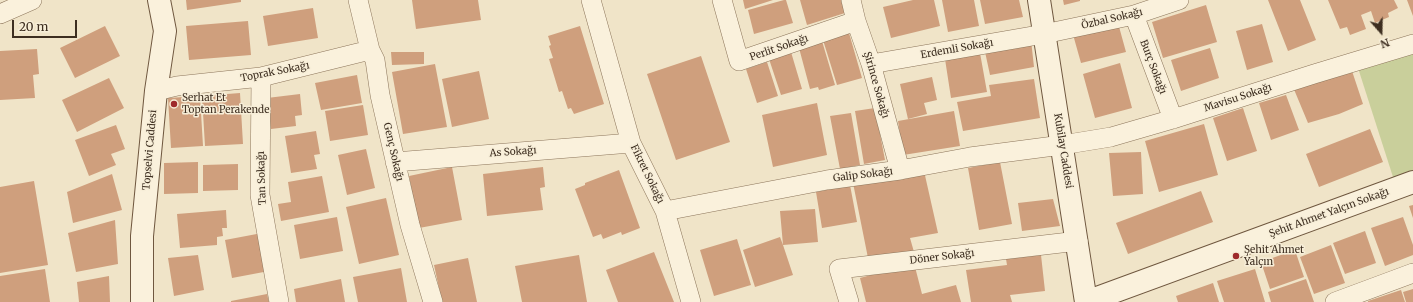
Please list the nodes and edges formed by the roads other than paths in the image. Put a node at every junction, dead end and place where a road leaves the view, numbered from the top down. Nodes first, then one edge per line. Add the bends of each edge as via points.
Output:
1 (32, 0) edge
2 (159, 0) edge
3 (358, 0) edge
4 (591, 0) edge
5 (722, 0) edge
6 (851, 0) edge
7 (1039, 0) edge
8 (1179, 0) edge
9 (0, 14) edge
10 (1134, 15) junction
11 (856, 21) junction
12 (1044, 34) junction
13 (1413, 44) edge
14 (370, 50) junction
15 (871, 64) junction
16 (261, 77) junction
17 (156, 91) junction
18 (1173, 119) junction
19 (631, 143) junction
20 (1062, 145) junction
21 (394, 162) junction
22 (900, 170) junction
23 (1413, 182) edge
24 (666, 211) junction
25 (1078, 241) junction
26 (1413, 273) edge
27 (142, 302) edge
28 (279, 302) edge
29 (433, 302) edge
30 (691, 302) edge
31 (849, 302) edge
32 (1086, 302) edge
33 (1335, 302) edge

1 - 9 street
2 - 17 street, Topselvi Caddesi via 165,31
3 - 14 street, Genç Sokağı
4 - 19 street, Fikret Sokağı
5 - 11 street, Perlit Sokağı via 739,62
6 - 11 street, Şirince Sokağı
7 - 12 street, Kubilay Caddesi
8 - 10 street, Özbal Sokağı
10 - 12 street, Özbal Sokağı
10 - 18 street, Burç Sokağı
11 - 15 street, Şirince Sokağı
12 - 15 street, Erdemli Sokağı
12 - 20 street, Kubilay Caddesi
13 - 18 street, Mavisu Sokağı
14 - 16 street, Toprak Sokağı
14 - 21 street, Genç Sokağı via 375,60
15 - 22 street, Şirince Sokağı
16 - 17 street, Toprak Sokağı via 177,86
16 - 28 street, Tan Sokağı via 260,195
17 - 27 street, Topselvi Caddesi via 142,236
18 - 20 street, Mavisu Sokağı via 1111,136
19 - 21 street, As Sokağı
19 - 24 street, Fikret Sokağı
20 - 22 street, Galip Sokağı via 970,157
20 - 25 street, Kubilay Caddesi
21 - 29 street, Genç Sokağı
22 - 24 street, Galip Sokağı via 827,180
23 - 32 street, Şehit Ahmet Yalçın Sokağı
24 - 30 street, Fikret Sokağı
25 - 31 street, Döner Sokağı via 839,269
25 - 32 street, Kubilay Caddesi
26 - 33 street

